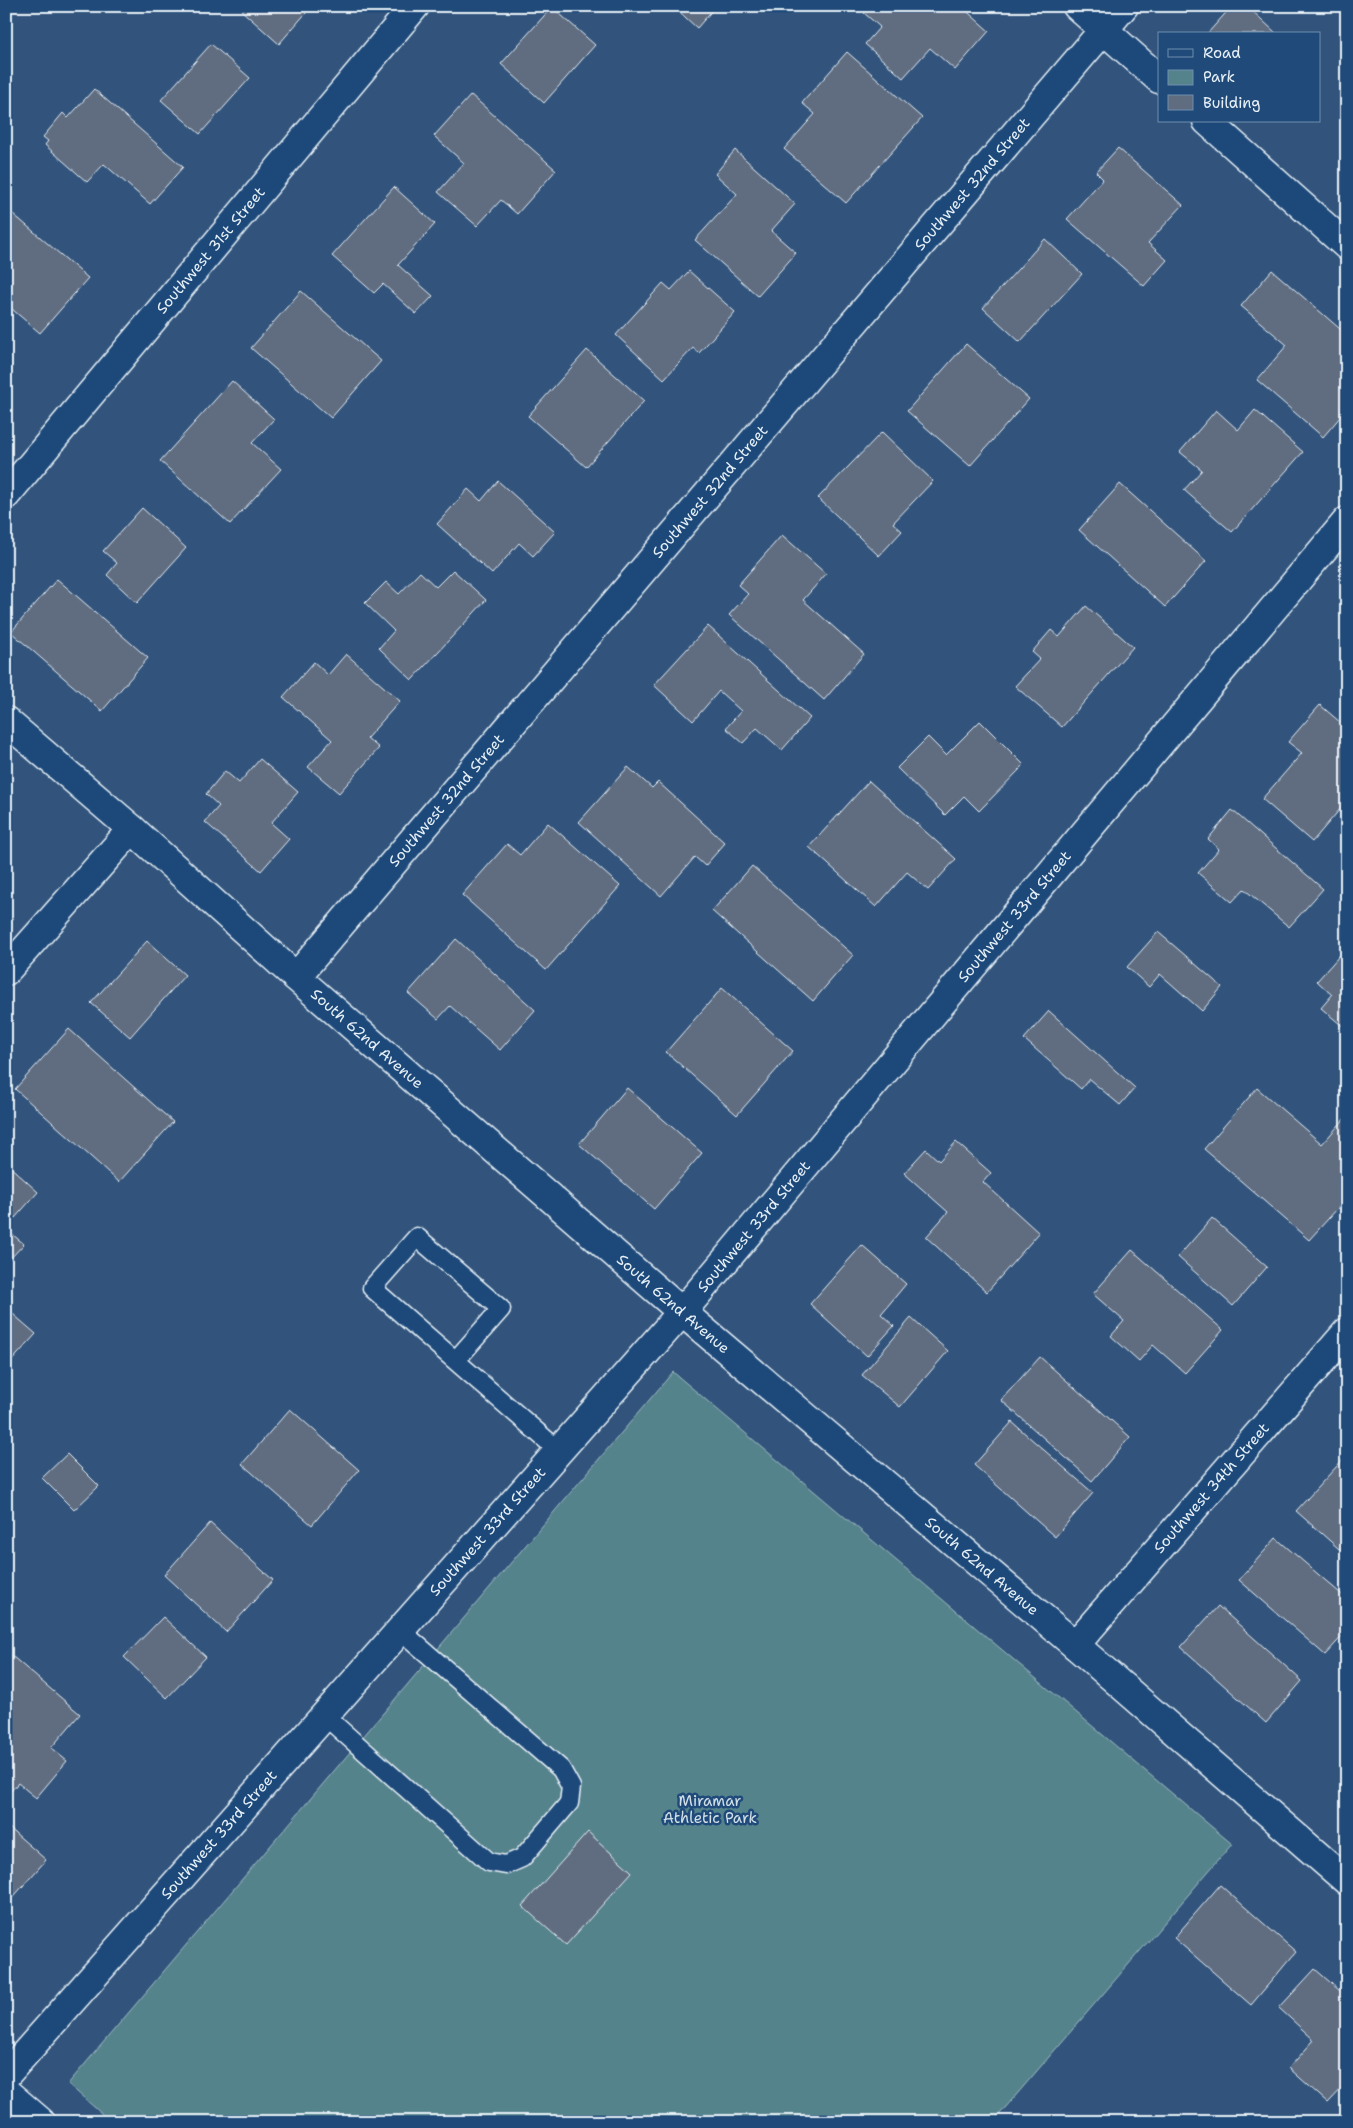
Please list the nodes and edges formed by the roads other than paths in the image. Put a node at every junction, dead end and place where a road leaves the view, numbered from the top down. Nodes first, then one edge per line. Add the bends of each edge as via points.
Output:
1 (415, 6) edge
2 (1077, 6) edge
3 (1124, 6) edge
4 (1104, 29) junction
5 (1158, 78) edge
6 (1208, 122) edge
7 (1347, 246) edge
8 (6, 494) edge
9 (1347, 521) edge
10 (6, 721) edge
11 (132, 829) junction
12 (6, 971) edge
13 (296, 977) junction
14 (682, 1312) junction
15 (1347, 1332) edge
16 (456, 1360) junction
17 (559, 1451) junction
18 (400, 1630) junction
19 (1074, 1645) junction
20 (325, 1716) junction
21 (1347, 1881) edge
22 (6, 2075) edge
23 (6, 2092) edge
24 (41, 2122) edge

1 - 8 street, Southwest 31st Street
2 - 4 street
3 - 4 street, Southwest 32nd Street
4 - 5 street
4 - 13 street, Southwest 32nd Street
6 - 7 street
9 - 14 street, Southwest 33rd Street
10 - 11 street, South 62nd Avenue
11 - 12 street
11 - 13 street, South 62nd Avenue
13 - 14 street, South 62nd Avenue
14 - 17 street, Southwest 33rd Street
14 - 19 street, South 62nd Avenue
15 - 19 street, Southwest 34th Street
16 - 16 lane via 372,1288 417,1237 501,1309
16 - 17 lane
17 - 18 street, Southwest 33rd Street
18 - 20 street, Southwest 33rd Street
18 - 20 lane via 561,1769 571,1787 569,1803 522,1858 506,1864 489,1862
19 - 21 street, South 62nd Avenue
20 - 22 street, Southwest 33rd Street
23 - 24 street

